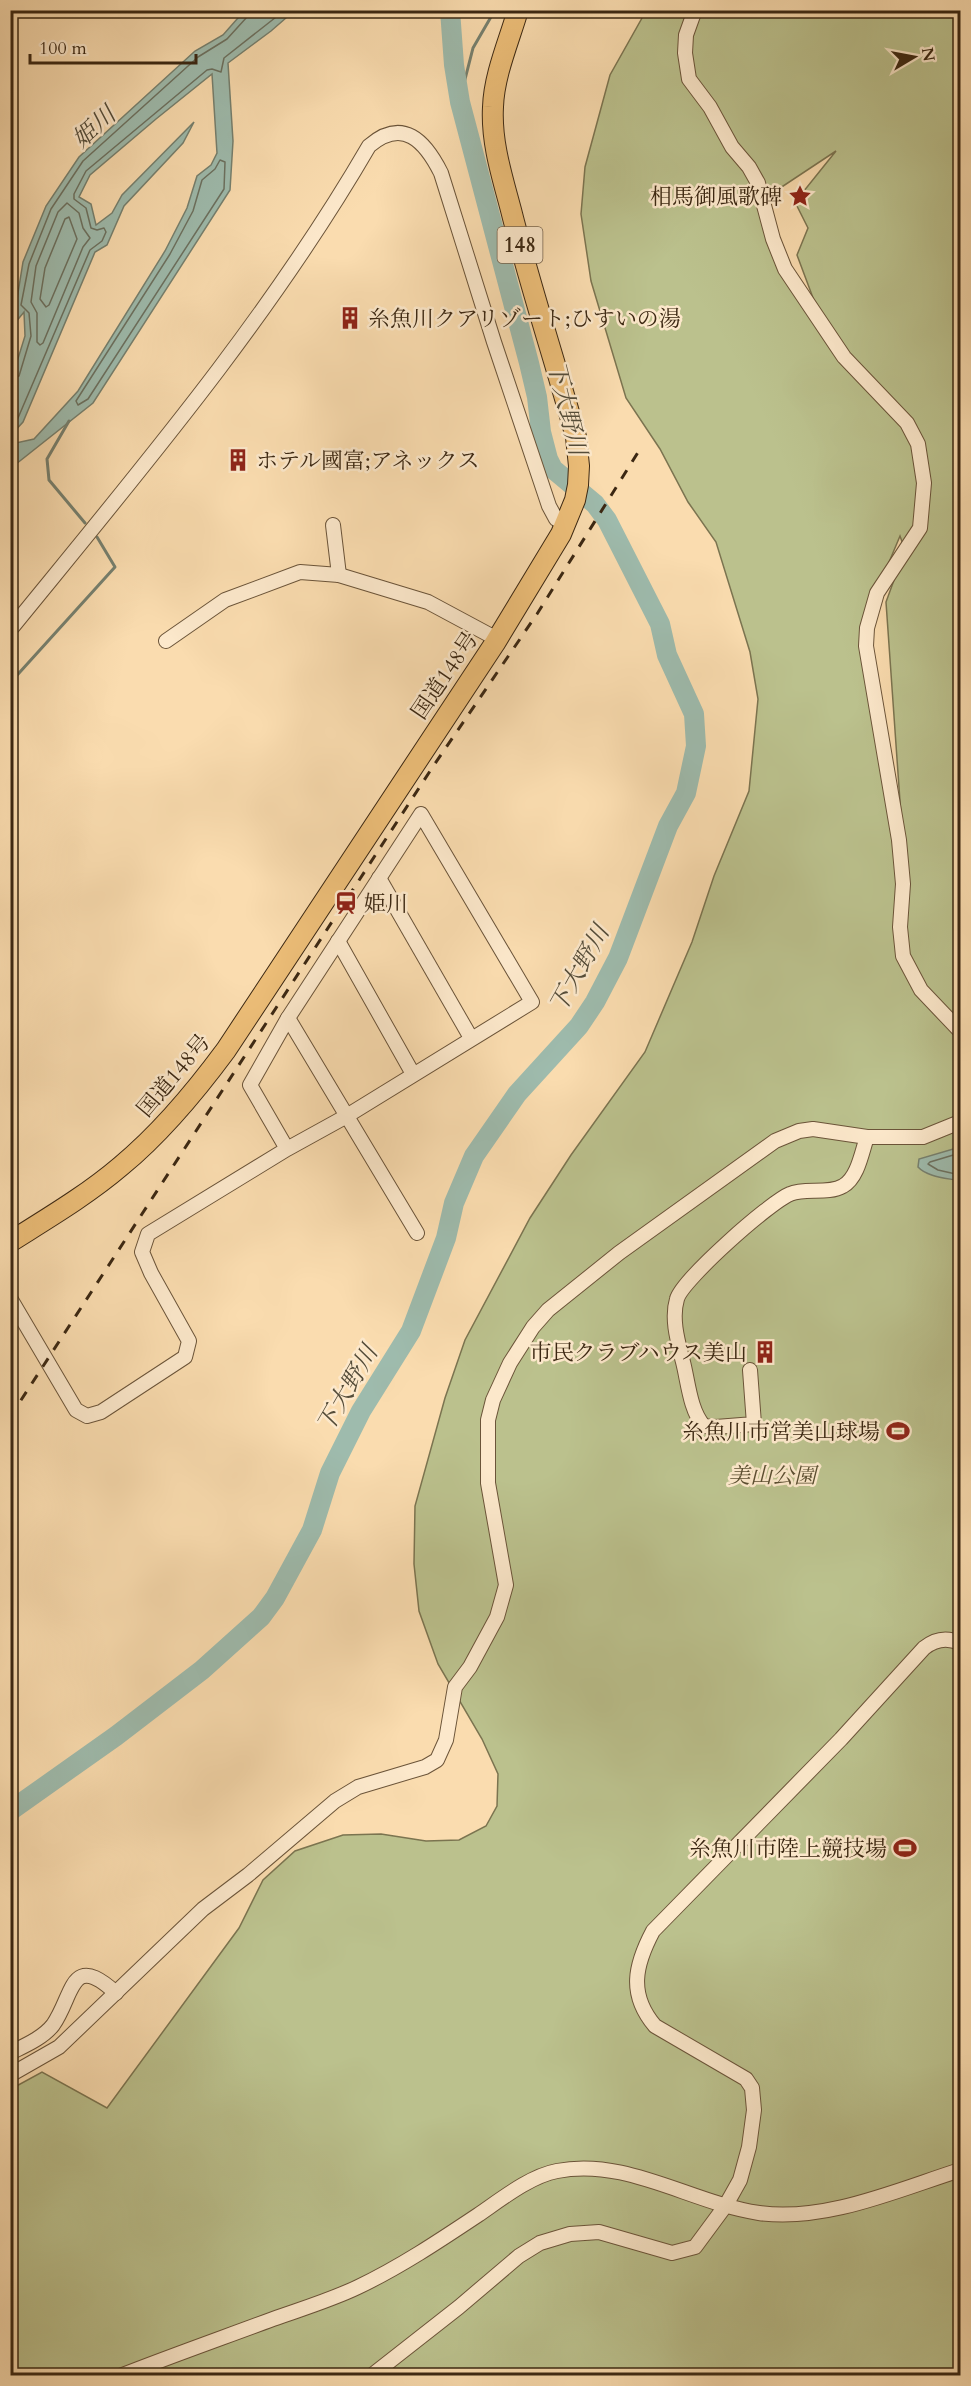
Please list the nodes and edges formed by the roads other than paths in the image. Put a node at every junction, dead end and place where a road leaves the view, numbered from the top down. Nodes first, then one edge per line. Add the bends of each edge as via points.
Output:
1 (518, 10) edge
2 (695, 10) edge
3 (567, 523) junction
4 (333, 525) dead end
5 (339, 575) junction
6 (10, 630) edge
7 (497, 639) junction
8 (166, 641) dead end
9 (379, 878) junction
10 (338, 941) junction
11 (288, 1018) junction
12 (960, 1031) edge
13 (471, 1038) junction
14 (413, 1074) junction
15 (345, 1117) junction
16 (960, 1122) edge
17 (867, 1137) junction
18 (287, 1149) junction
19 (417, 1233) dead end
20 (10, 1242) edge
21 (10, 1298) edge
22 (750, 1370) dead end
23 (960, 1643) edge
24 (116, 1993) junction
25 (10, 2054) edge
26 (10, 2075) edge
27 (960, 2170) edge
28 (726, 2205) junction
29 (166, 2358) junction
30 (120, 2376) edge
31 (147, 2376) edge
32 (371, 2376) edge

1 - 3 highway, 国道148号 / 148 via 497,80 493,105 495,149 576,437 579,478
2 - 12 street via 686,34 689,79 758,183 778,255 844,357 907,423 921,455 924,483 920,528 877,593 866,646 899,840 903,956 921,990
3 - 6 street via 556,519 549,506 441,173 422,142 412,136 390,134 369,146 331,212 189,410
3 - 7 highway, 国道148号 / 148
4 - 5 street
5 - 7 street via 428,602
5 - 8 street via 300,572 237,595
7 - 20 highway, 国道148号 / 148 via 201,1084 121,1166
9 - 10 street
9 - 13 street
9 - 13 street via 421,814 532,1002
10 - 11 street
10 - 14 street
11 - 15 street
11 - 18 street via 249,1085
13 - 14 street
14 - 15 street
15 - 18 street
15 - 19 street
16 - 17 street via 923,1137
17 - 22 street via 854,1173 844,1185 791,1193 772,1205 681,1290 676,1302 676,1328 696,1411 704,1426 754,1424
17 - 24 street via 813,1129 776,1141 628,1246 548,1310 533,1327 510,1363 488,1419 488,1483 506,1585 497,1617 455,1687 446,1740 437,1760 358,1787 335,1801 203,1909
18 - 21 street via 148,1234 142,1252 189,1341 185,1357 101,1412 87,1416 76,1410
23 - 28 street via 940,1639 924,1648 653,1931 643,1951 636,1975 646,2015 655,2026 746,2079 752,2088 754,2110 749,2146 740,2180
24 - 25 street via 100,1978 81,1977 53,2025
24 - 26 street via 59,2047
27 - 28 street via 850,2205 791,2215
28 - 29 street via 621,2173 579,2168 554,2171 357,2287
28 - 32 street via 695,2247 683,2252 672,2253 598,2232 570,2234 540,2243
29 - 30 street
29 - 31 street

